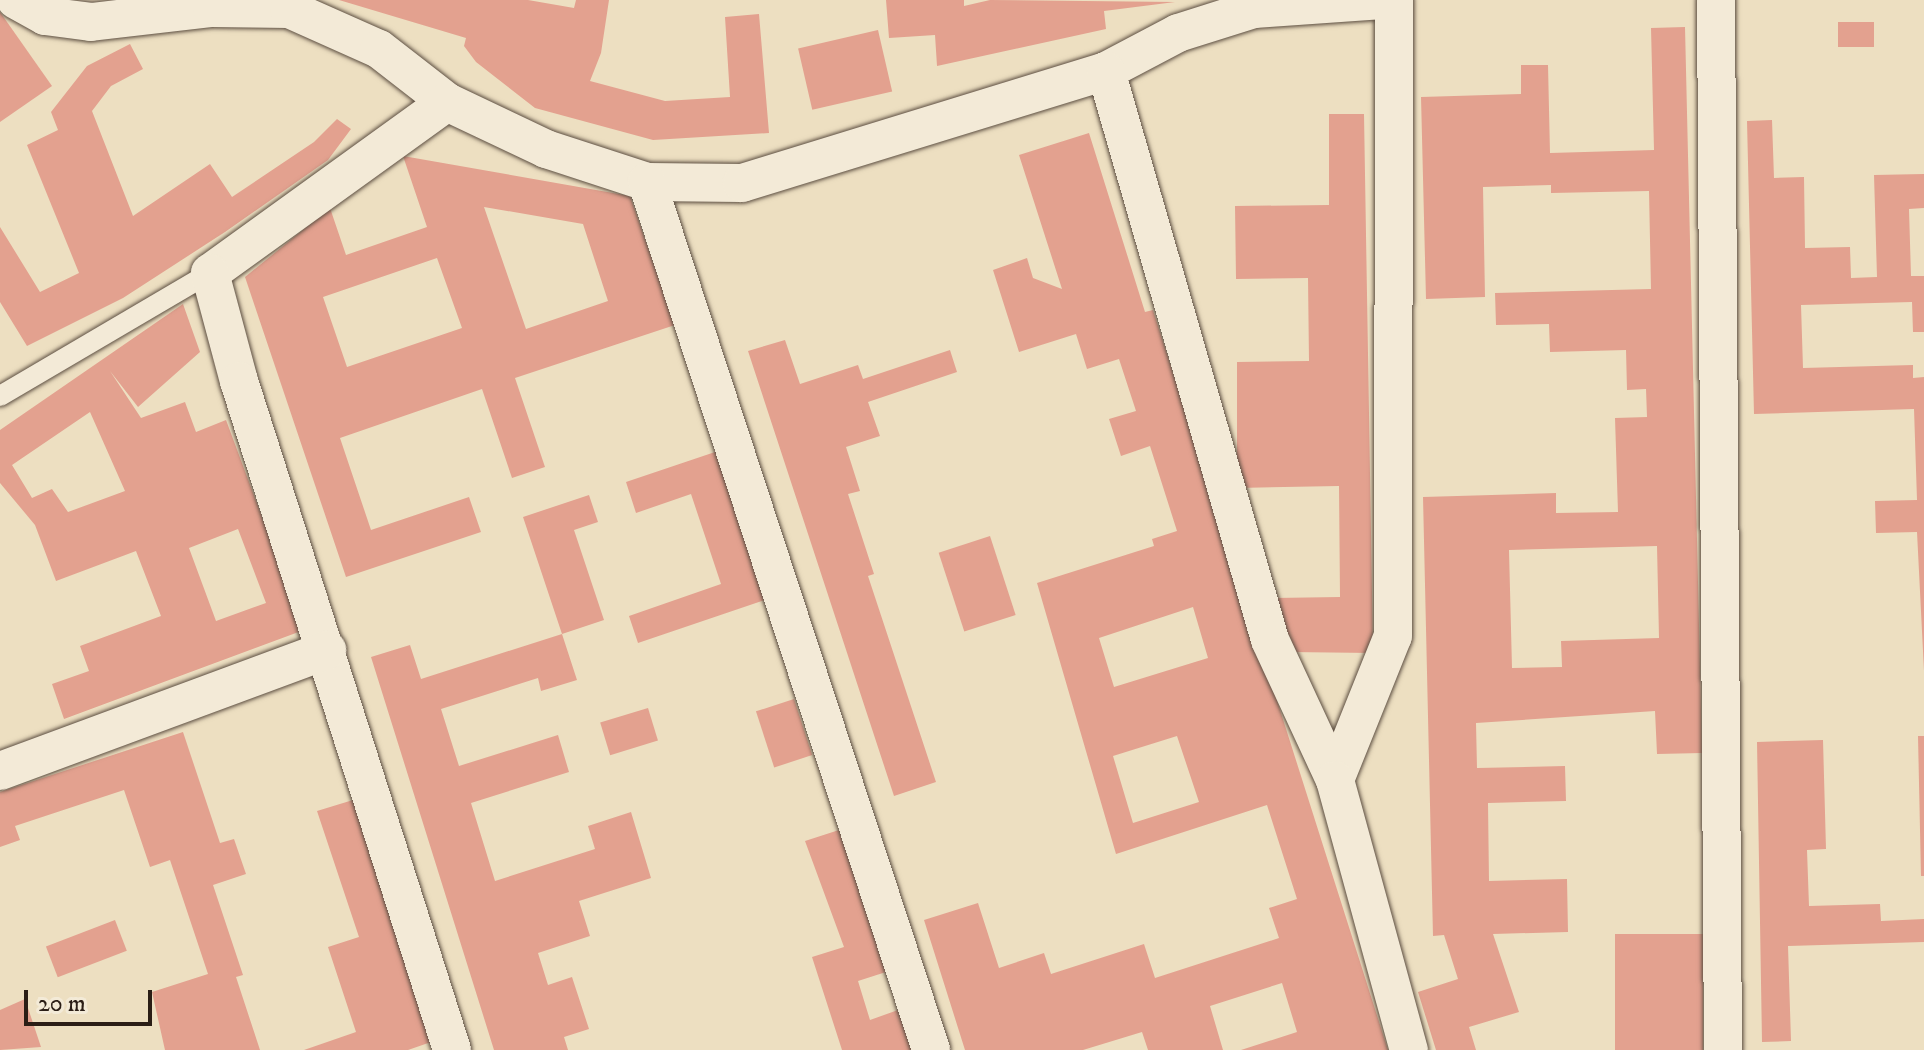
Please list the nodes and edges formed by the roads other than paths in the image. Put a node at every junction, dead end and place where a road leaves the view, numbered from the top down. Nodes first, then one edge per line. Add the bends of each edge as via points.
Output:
1 (16, 0) edge
2 (1383, 0) edge
3 (1394, 0) edge
4 (1716, 0) edge
5 (1106, 71) junction
6 (447, 102) junction
7 (647, 182) junction
8 (210, 273) junction
9 (0, 396) edge
10 (327, 650) junction
11 (0, 771) edge
12 (1335, 780) junction
13 (452, 1050) edge
14 (931, 1050) edge
15 (1409, 1050) edge
16 (1723, 1050) edge

1 - 6 street via 45,16 91,22 212,8 289,9 379,49
2 - 5 street via 1254,9 1178,33
3 - 12 street via 1393,636
4 - 16 street
5 - 7 street via 742,183
5 - 12 street via 1270,640
6 - 7 street via 546,149
6 - 8 street
7 - 14 street
8 - 9 lane
8 - 10 street via 239,381
10 - 11 street
10 - 13 street
12 - 15 street

